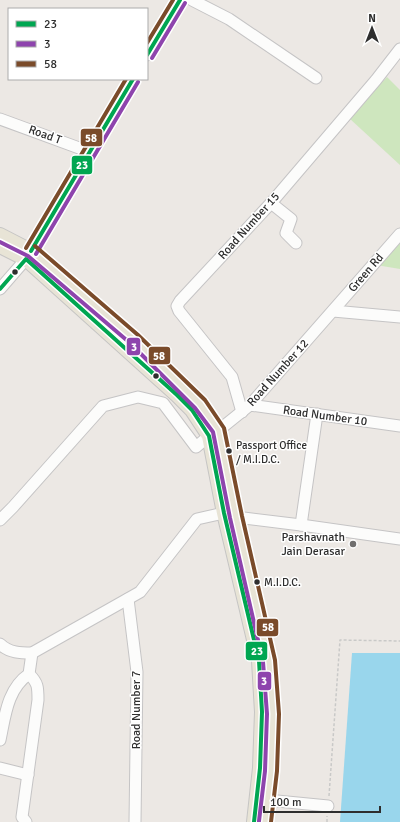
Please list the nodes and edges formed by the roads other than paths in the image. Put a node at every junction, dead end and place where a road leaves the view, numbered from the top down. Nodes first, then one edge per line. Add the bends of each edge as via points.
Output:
1 (180, 0) edge
2 (192, 0) edge
3 (400, 49) edge
4 (148, 53) edge
5 (316, 78) dead end
6 (132, 80) edge
7 (0, 119) edge
8 (90, 152) junction
9 (271, 203) junction
10 (400, 234) edge
11 (0, 235) edge
12 (296, 243) dead end
13 (0, 246) edge
14 (28, 255) junction
15 (0, 290) edge
16 (333, 311) junction
17 (400, 317) edge
18 (177, 395) junction
19 (163, 403) junction
20 (246, 408) junction
21 (317, 414) junction
22 (400, 426) edge
23 (214, 433) junction
24 (230, 515) junction
25 (0, 520) edge
26 (301, 525) junction
27 (400, 540) edge
28 (128, 599) junction
29 (0, 644) edge
30 (32, 652) junction
31 (28, 674) junction
32 (5, 695) edge
33 (1, 727) edge
34 (0, 740) edge
35 (0, 768) edge
36 (28, 775) junction
37 (268, 800) junction
38 (328, 806) road end
39 (26, 822) edge
40 (135, 822) edge
41 (254, 822) edge
42 (265, 822) edge

1 - 4 street
2 - 5 street via 229,19
3 - 9 street, Road Number 15
6 - 8 street
7 - 8 street, Road T
8 - 14 street
9 - 12 street via 291,219 286,233
9 - 20 street, Road Number 15 via 177,306 232,378
10 - 16 street, Green Rd
11 - 14 main road
13 - 14 main road
14 - 15 street
14 - 18 main road
14 - 23 main road via 134,339 200,404
16 - 17 street
16 - 20 street, Road Number 12
18 - 19 street
18 - 23 main road
19 - 23 street, Road Number 12 via 196,447
19 - 25 street via 138,397 103,406
20 - 21 street, Road Number 10
20 - 23 street, Road Number 12
21 - 22 street, Road Number 10
21 - 26 street
23 - 24 main road
24 - 26 street
24 - 28 street via 197,519 140,592
24 - 37 main road via 269,661 273,714
24 - 41 main road via 259,661 262,719
26 - 27 street
28 - 30 street
28 - 40 street, Road Number 7 via 137,672
29 - 30 street via 16,653
30 - 31 street
31 - 32 street
31 - 36 street via 36,681 38,687
32 - 33 street
33 - 34 street
35 - 36 street
36 - 39 street via 22,817
37 - 38 street
37 - 42 main road

